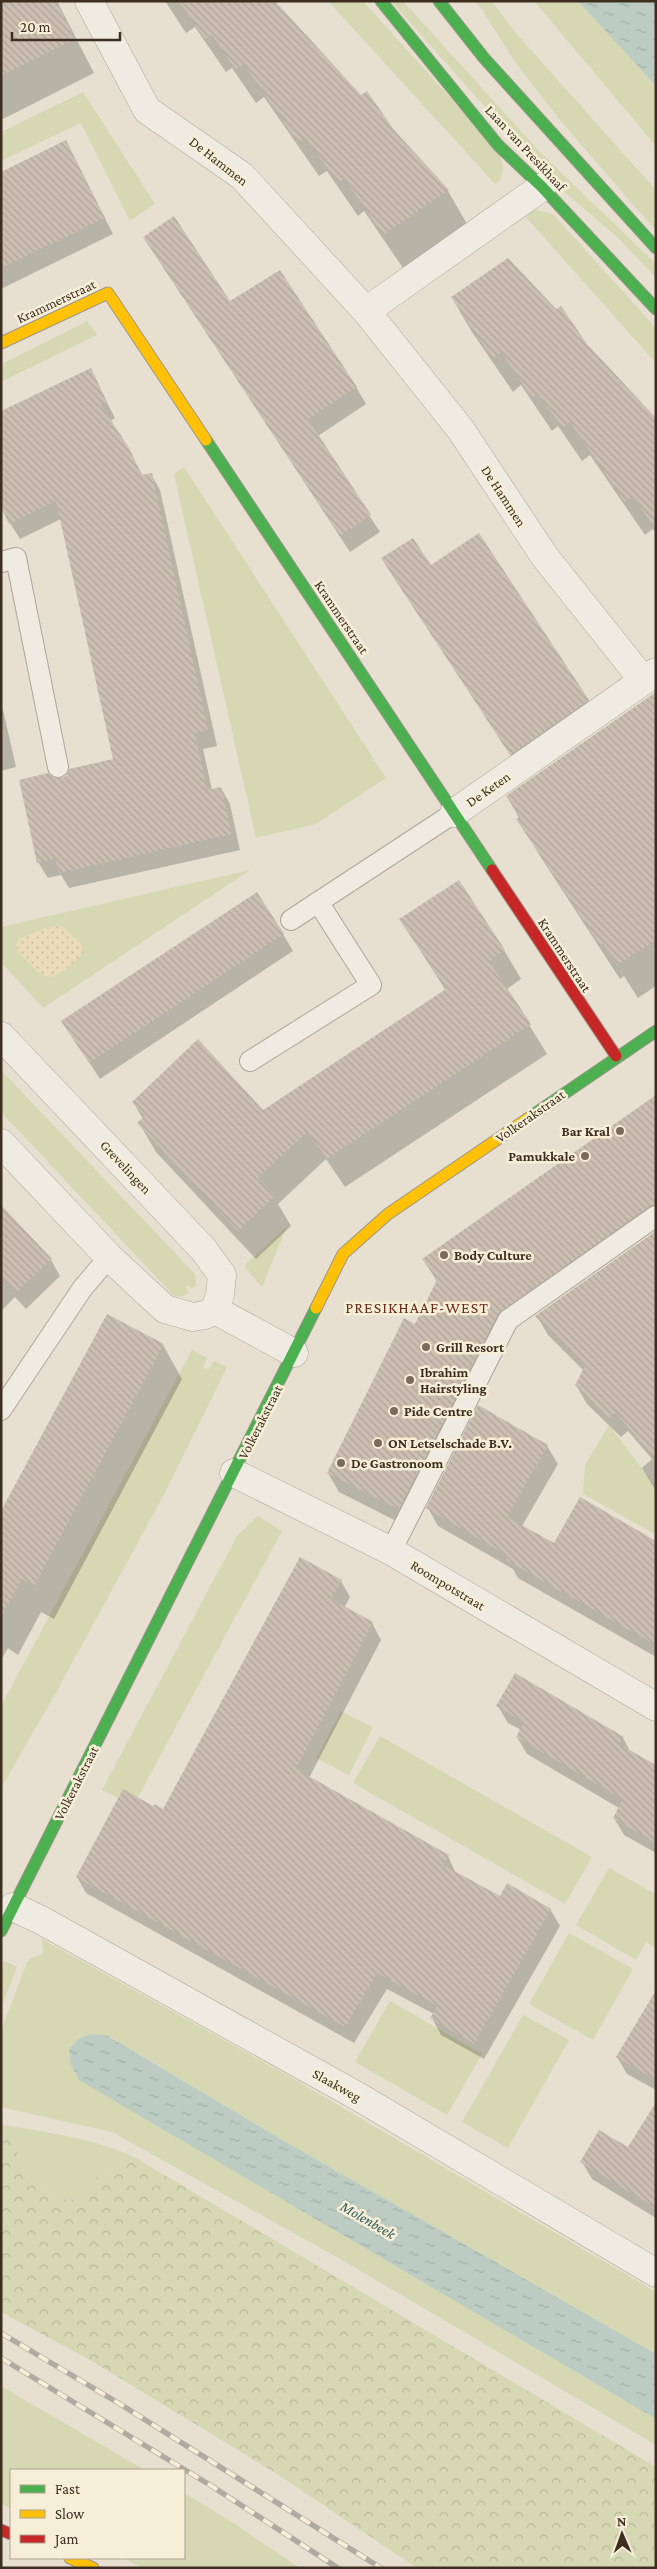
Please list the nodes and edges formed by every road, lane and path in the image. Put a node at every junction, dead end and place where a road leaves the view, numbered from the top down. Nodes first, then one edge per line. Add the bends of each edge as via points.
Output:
1 (89, 1) edge
2 (381, 1) edge
3 (440, 1) edge
4 (542, 187) junction
5 (656, 248) edge
6 (656, 309) edge
7 (366, 311) junction
8 (1, 343) edge
9 (1, 562) edge
10 (649, 676) edge
11 (58, 767) dead end
12 (454, 813) junction
13 (318, 902) junction
14 (291, 920) dead end
15 (656, 1031) edge
16 (1, 1036) edge
17 (616, 1056) junction
18 (250, 1061) dead end
19 (1, 1143) edge
20 (656, 1216) edge
21 (108, 1257) junction
22 (215, 1310) junction
23 (294, 1354) junction
24 (1, 1410) edge
25 (234, 1472) junction
26 (391, 1551) junction
27 (656, 1707) edge
28 (12, 1907) junction
29 (1, 1931) edge
30 (656, 2273) edge
31 (72, 2559) edge
32 (93, 2568) edge

1 - 7 street, De Hammen via 147,110 242,176
2 - 4 street, Laan van Presikhaaf via 498,145
3 - 5 street, Laan van Presikhaaf via 484,58
4 - 6 street, Laan van Presikhaaf
4 - 7 street
7 - 10 street, De Hammen via 461,430 545,557
8 - 12 street, Krammerstraat via 108,293
9 - 11 lane via 16,558
10 - 12 street, De Keten
12 - 13 lane, De Keten
12 - 17 street, Krammerstraat
13 - 14 lane, De Keten
13 - 18 lane via 371,986
15 - 17 street, Volkerakstraat
16 - 22 street, Grevelingen via 203,1249 222,1275
17 - 23 street, Volkerakstraat via 396,1208 362,1236 343,1254
19 - 21 street
20 - 26 lane via 508,1320
21 - 22 street via 165,1309 193,1317
21 - 24 lane via 82,1289
22 - 23 street
23 - 25 street, Volkerakstraat
25 - 26 street, Roompotstraat
25 - 28 street, Volkerakstraat
26 - 27 street, Roompotstraat
28 - 29 street, Volkerakstraat
28 - 30 street, Slaakweg via 41,1920 350,2092
31 - 32 street

